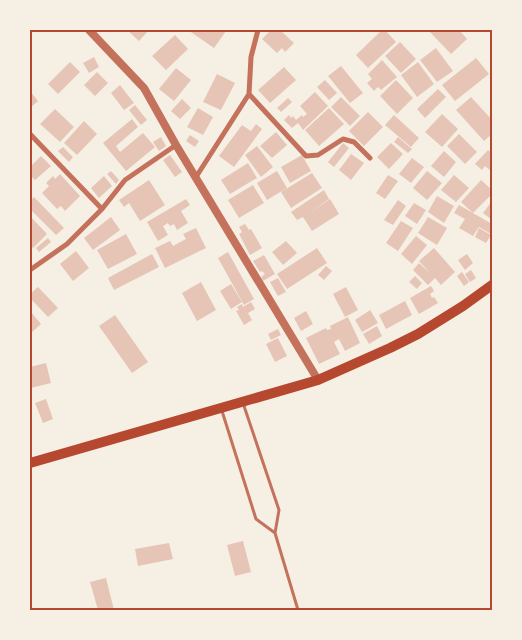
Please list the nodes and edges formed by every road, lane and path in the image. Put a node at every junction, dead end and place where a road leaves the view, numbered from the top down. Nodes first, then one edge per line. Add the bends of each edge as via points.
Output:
1 (89, 30) edge
2 (258, 30) edge
3 (249, 94) junction
4 (30, 134) edge
5 (176, 145) junction
6 (370, 158) dead end
7 (196, 177) junction
8 (102, 209) junction
9 (30, 270) edge
10 (492, 285) edge
11 (318, 380) junction
12 (242, 402) junction
13 (221, 408) junction
14 (32, 459) edge
15 (275, 533) junction
16 (298, 610) edge

1 - 5 street via 144,88
2 - 3 street via 250,58
3 - 6 street via 306,156 318,154 343,139 354,142
3 - 7 street
4 - 8 street
5 - 7 street
5 - 8 street via 125,180
7 - 11 street
8 - 9 street via 67,244
10 - 11 highway via 418,334
11 - 12 highway
12 - 13 highway
12 - 15 lane via 279,510
13 - 14 highway
13 - 15 lane via 256,518
15 - 16 lane

